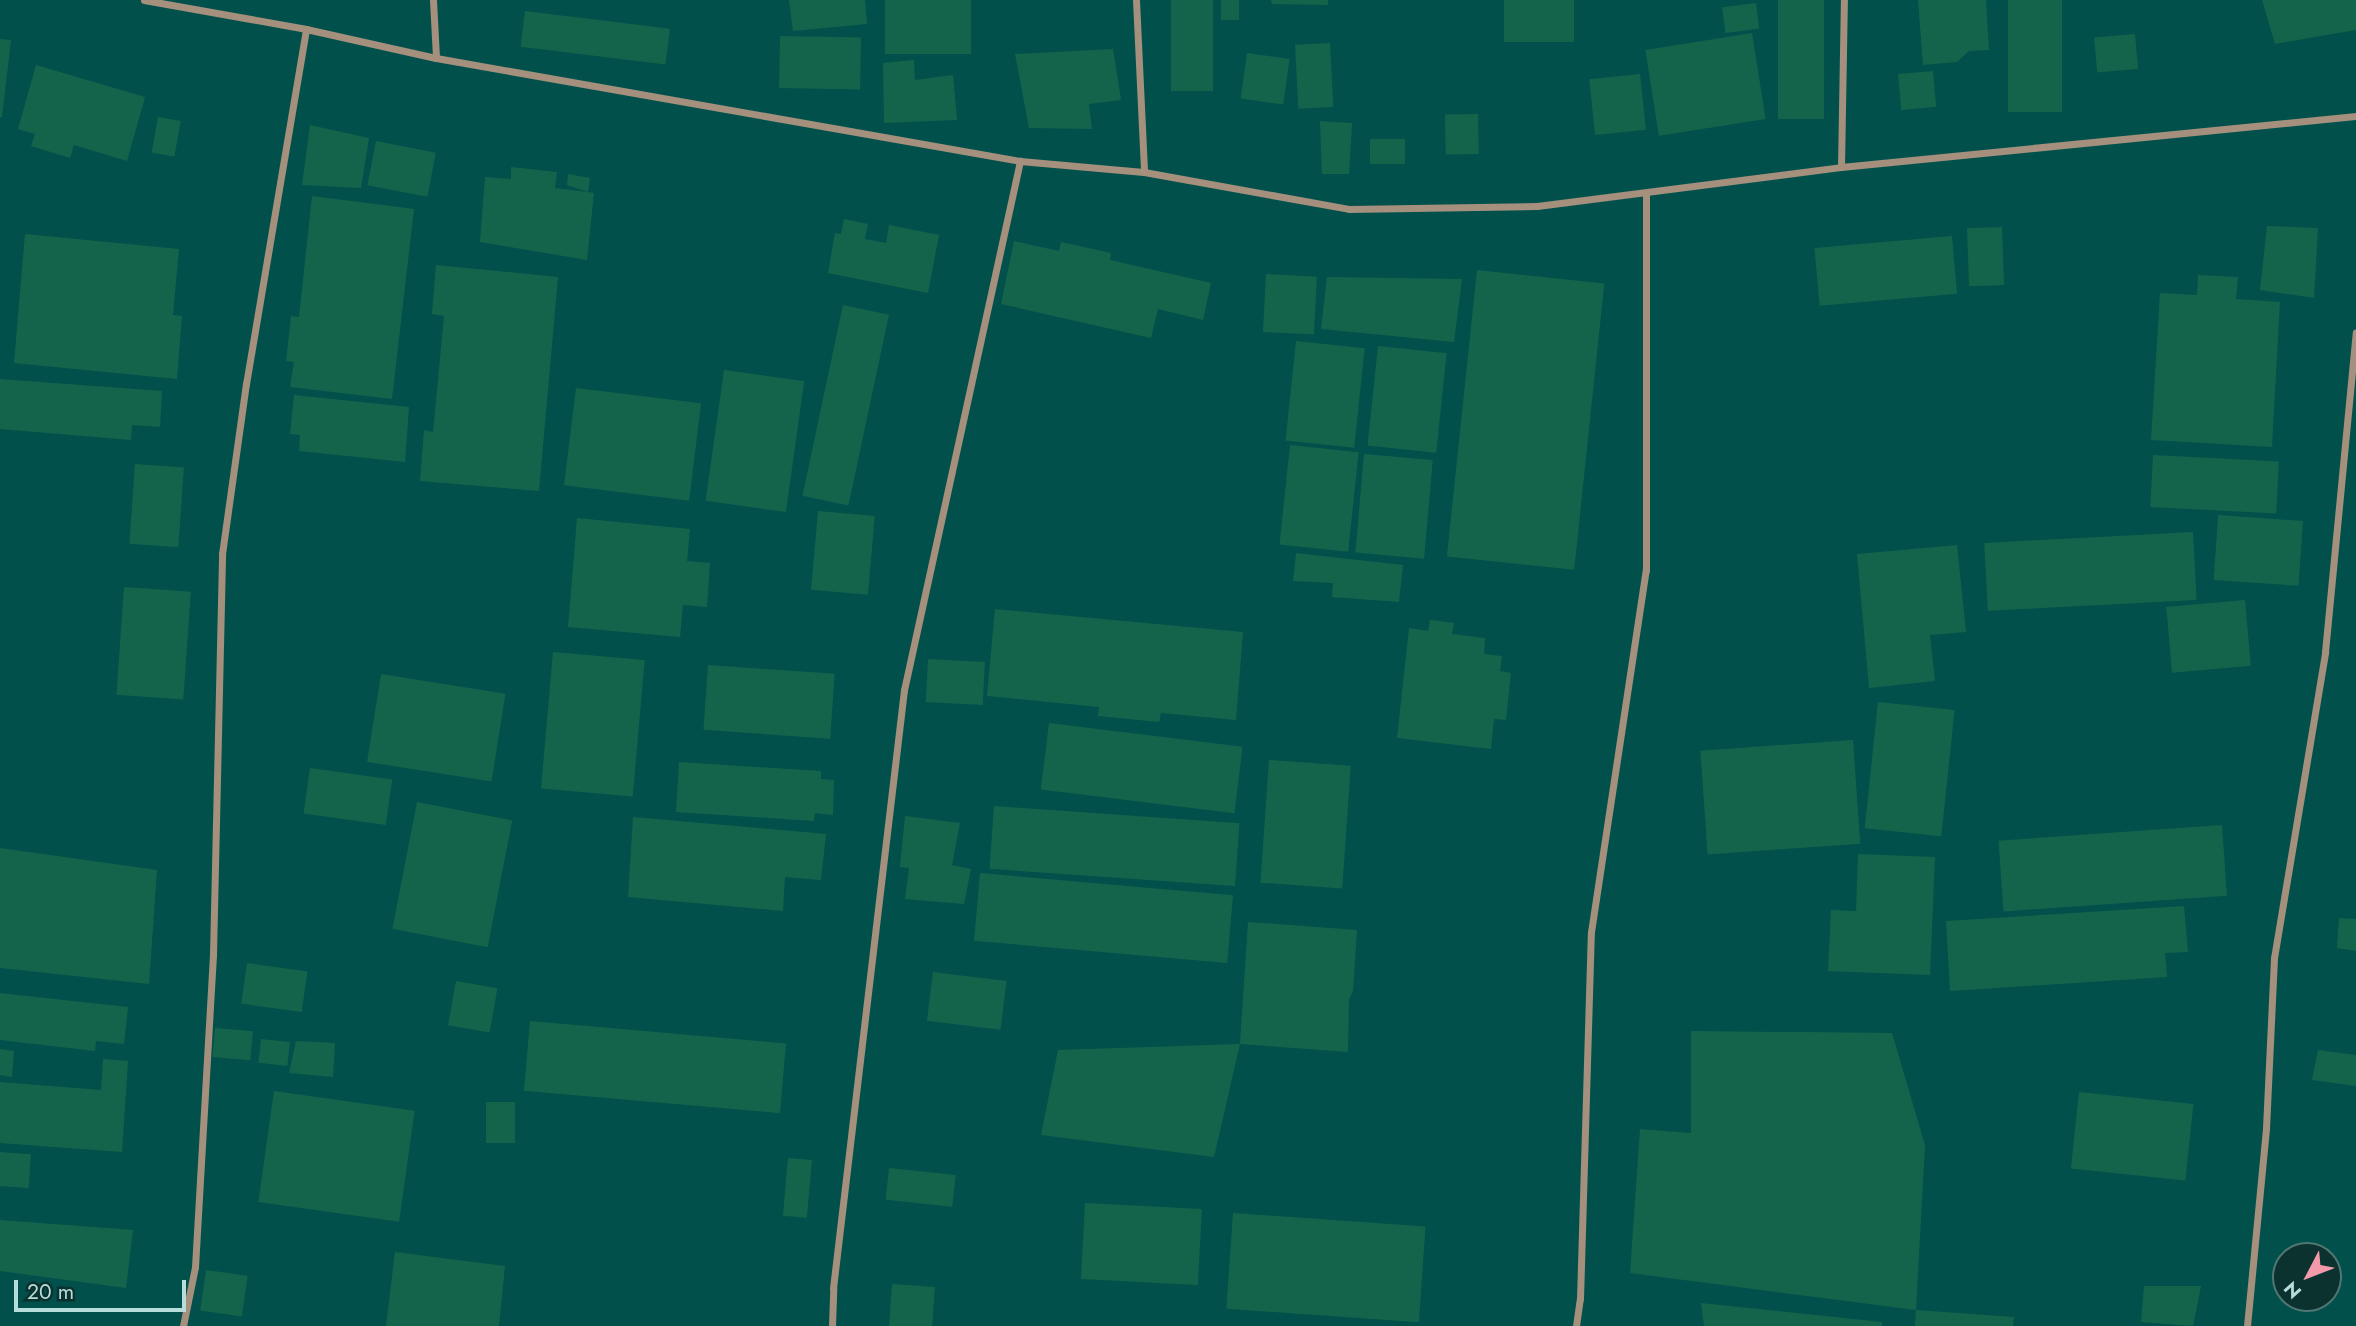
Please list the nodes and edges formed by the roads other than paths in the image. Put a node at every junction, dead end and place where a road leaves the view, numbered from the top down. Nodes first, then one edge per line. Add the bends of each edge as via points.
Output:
1 (144, 0) edge
2 (433, 0) edge
3 (1136, 0) edge
4 (1844, 0) edge
5 (306, 29) junction
6 (436, 58) junction
7 (2356, 116) edge
8 (1020, 161) junction
9 (1841, 167) junction
10 (1144, 172) junction
11 (1646, 193) junction
12 (2356, 332) edge
13 (183, 1326) edge
14 (832, 1326) edge
15 (1576, 1326) edge
16 (2247, 1326) edge

1 - 5 street
2 - 6 street
3 - 10 street
4 - 9 street
5 - 6 street
5 - 13 street via 222,554 213,955 195,1267
6 - 8 street
7 - 9 street
8 - 10 street
8 - 14 street via 904,690
9 - 11 street
10 - 11 street via 1349,209 1536,206
11 - 15 street via 1646,569 1591,932
12 - 16 street via 2325,652 2274,958 2266,1128

